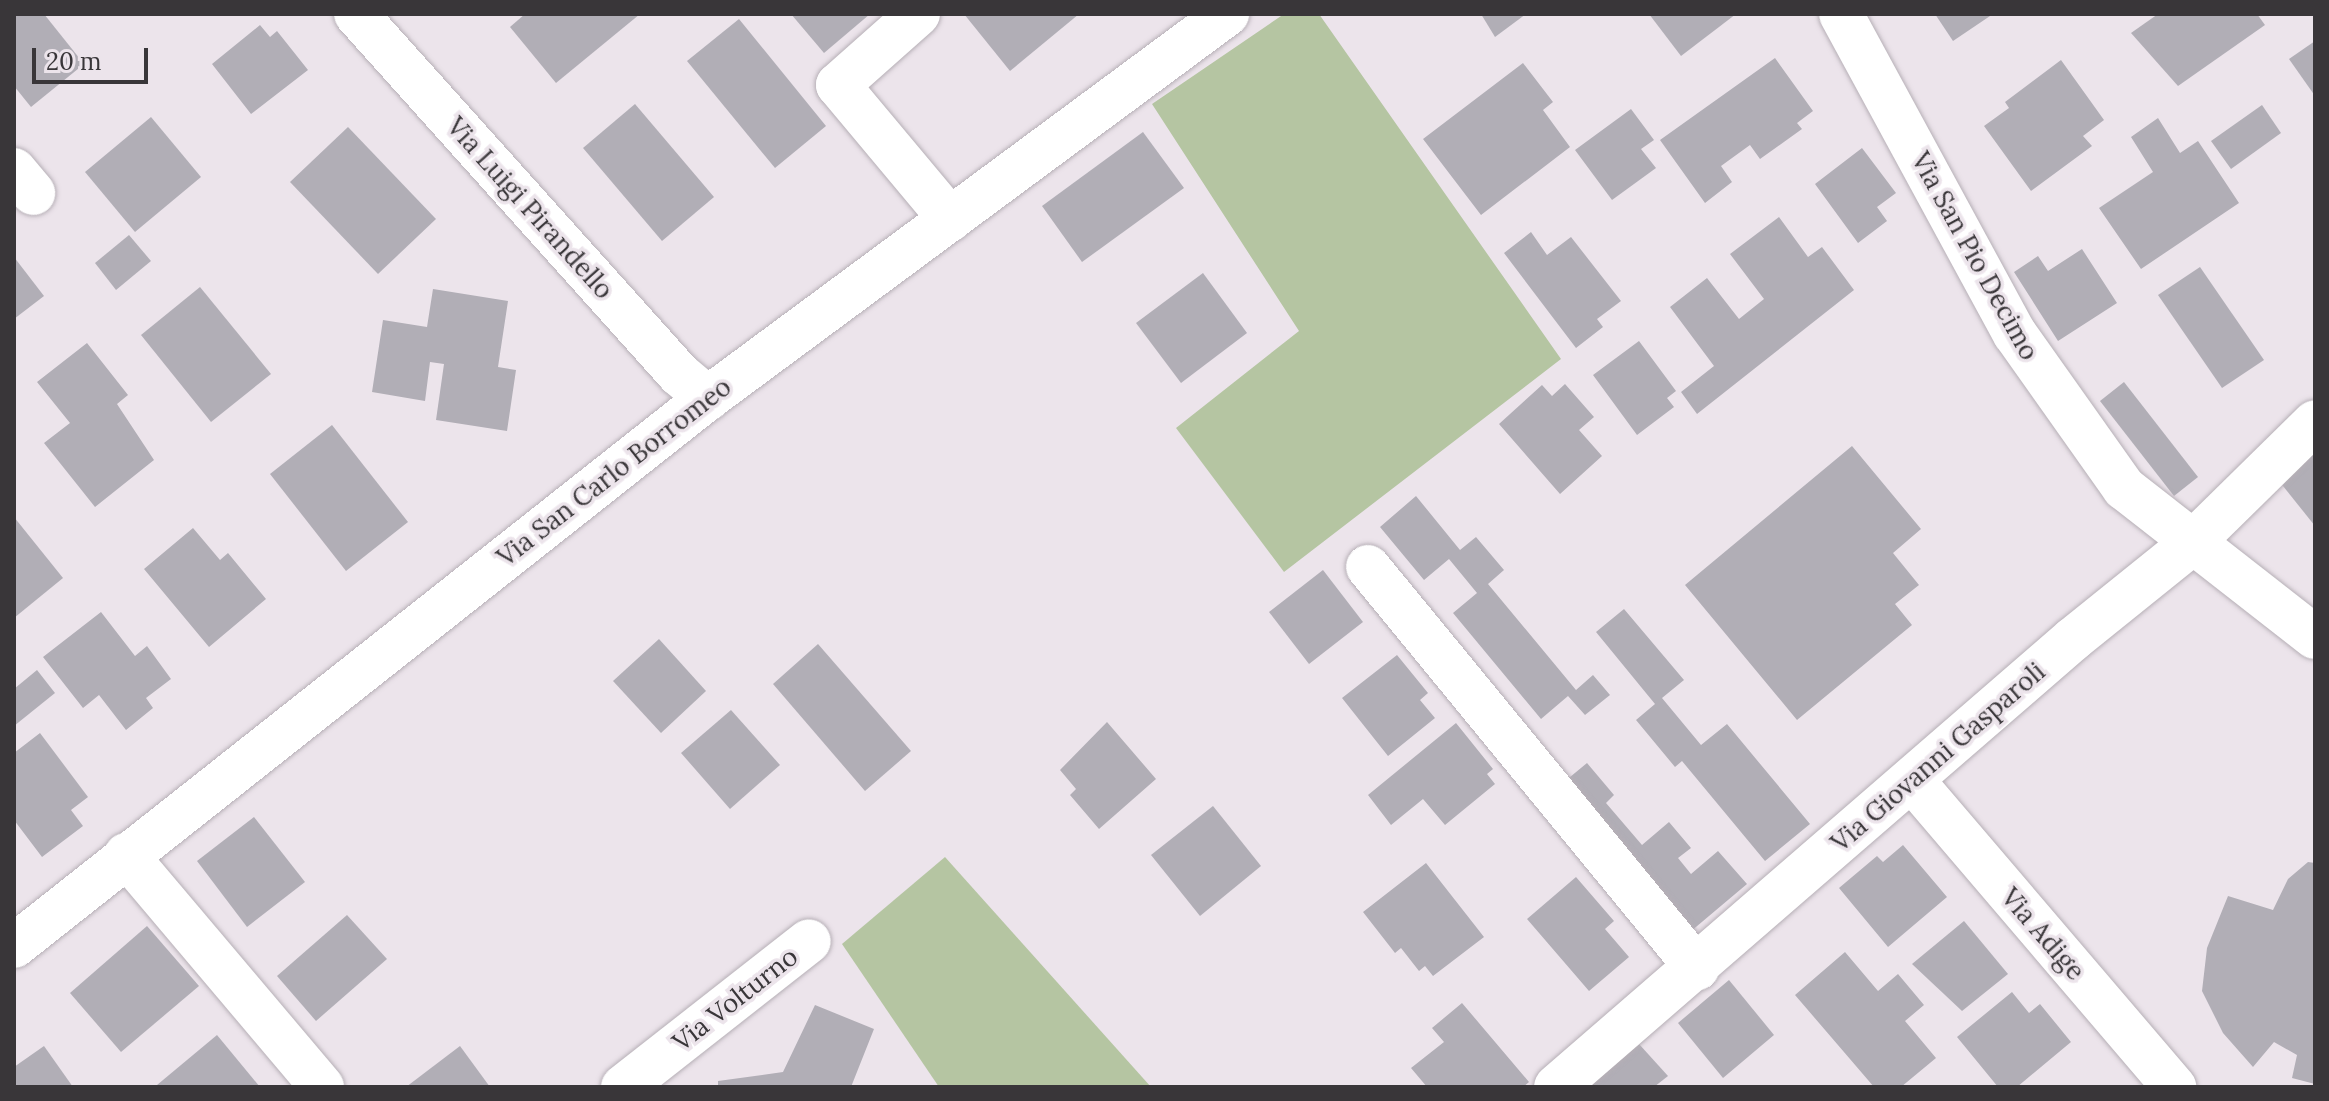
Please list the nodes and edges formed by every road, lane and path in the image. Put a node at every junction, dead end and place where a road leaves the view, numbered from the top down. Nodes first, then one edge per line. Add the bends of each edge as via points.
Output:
1 (356, 14) edge
2 (918, 14) edge
3 (1227, 14) edge
4 (1841, 14) edge
5 (950, 219) junction
6 (708, 398) junction
7 (2315, 422) edge
8 (2190, 545) junction
9 (1368, 567) dead end
10 (2315, 637) edge
11 (1912, 780) junction
12 (126, 855) junction
13 (809, 941) dead end
14 (14, 946) edge
15 (1697, 968) junction
16 (322, 1087) edge
17 (623, 1087) edge
18 (1556, 1087) edge
19 (2174, 1087) edge

1 - 6 street, Via Luigi Pirandello via 679,374
2 - 5 street via 838,85
3 - 5 street, Via San Carlo Borromeo
4 - 8 street, Via San Pio Decimo via 2015,334 2124,488
5 - 6 street, Via San Carlo Borromeo
6 - 12 street, Via San Carlo Borromeo
7 - 8 street, Via Giovanni Gasparoli
8 - 10 street, Via San Pio Decimo
8 - 11 street, Via Giovanni Gasparoli
9 - 15 street
11 - 15 street, Via Giovanni Gasparoli
11 - 19 street, Via Adige
12 - 14 street, Via San Carlo Borromeo
12 - 16 street
13 - 17 street, Via Volturno
15 - 18 street, Via Giovanni Gasparoli

